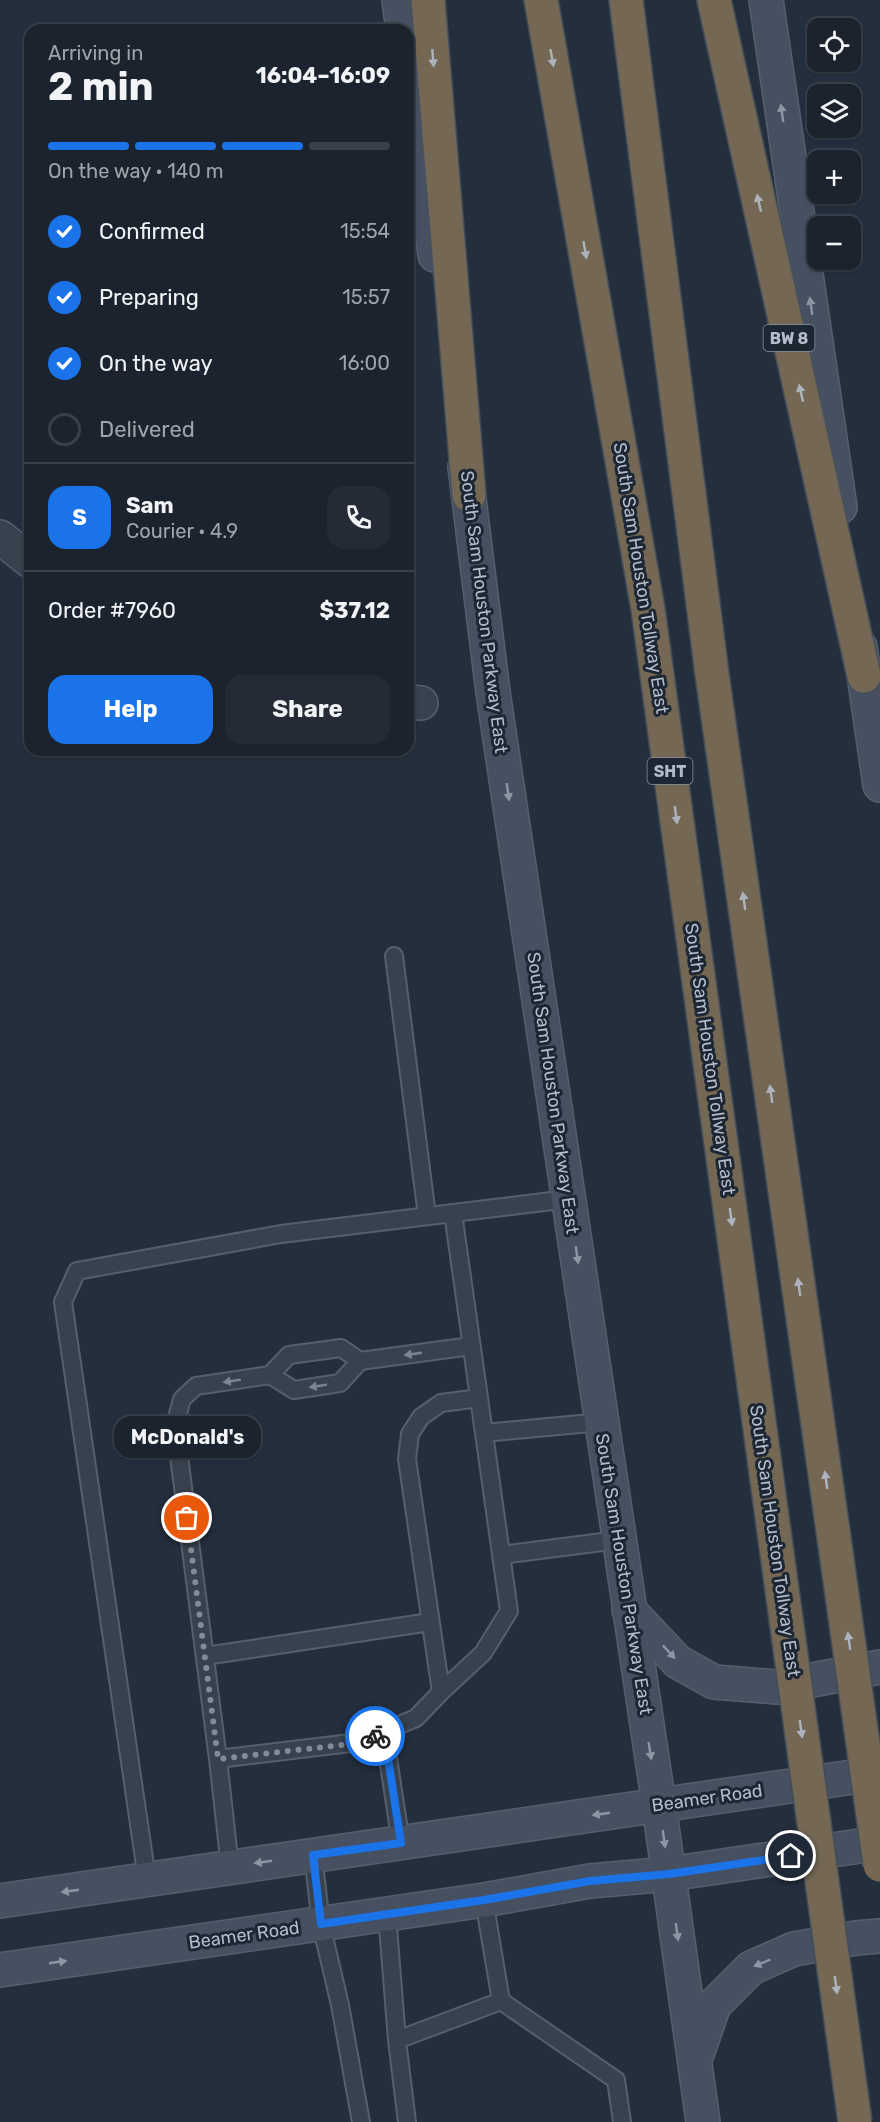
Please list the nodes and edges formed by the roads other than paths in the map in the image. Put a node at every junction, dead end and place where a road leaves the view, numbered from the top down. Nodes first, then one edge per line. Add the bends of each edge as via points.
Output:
1 (399, 0) edge
2 (428, 0) edge
3 (542, 0) edge
4 (626, 0) edge
5 (714, 0) edge
6 (766, 0) edge
7 (402, 24) edge
8 (414, 105) edge
9 (469, 495) junction
10 (0, 537) edge
11 (24, 556) edge
12 (864, 676) junction
13 (880, 785) edge
14 (394, 956) dead end
15 (568, 1199) junction
16 (453, 1213) junction
17 (427, 1216) junction
18 (471, 1346) junction
19 (360, 1361) junction
20 (270, 1375) junction
21 (479, 1398) junction
22 (601, 1422) junction
23 (484, 1433) junction
24 (618, 1540) junction
25 (501, 1555) junction
26 (629, 1610) junction
27 (430, 1622) junction
28 (205, 1656) junction
29 (880, 1667) edge
30 (441, 1692) junction
31 (384, 1732) junction
32 (218, 1759) junction
33 (880, 1773) edge
34 (659, 1805) junction
35 (401, 1843) junction
36 (880, 1843) edge
37 (313, 1855) junction
38 (880, 1865) edge
39 (230, 1867) junction
40 (669, 1874) junction
41 (147, 1879) junction
42 (484, 1900) junction
43 (0, 1901) edge
44 (387, 1914) junction
45 (321, 1924) junction
46 (880, 1936) edge
47 (0, 1970) edge
48 (501, 2001) junction
49 (397, 2040) junction
50 (695, 2061) junction
51 (361, 2122) edge
52 (407, 2122) edge
53 (622, 2122) edge
54 (703, 2122) edge
55 (855, 2122) edge

1 - 7 main road
2 -> 9 highway
3 -> 55 highway, South Sam Houston Tollway East / SHT, bridge via 648,609
38 -> 4 highway, bridge via 712,674
12 -> 5 highway, BW 8
12 -> 6 main road
8 - 9 main road, South Sam Houston Parkway East
9 -> 15 main road, South Sam Houston Parkway East via 493,692
10 - 11 street
12 - 13 main road, BW 8
14 - 17 lane
15 - 16 lane
15 -> 22 main road, South Sam Houston Parkway East
16 - 17 lane
16 - 18 lane
17 - 41 lane via 281,1234 77,1271 63,1302
18 -> 19 lane
18 - 21 lane
19 - 20 lane via 341,1348 289,1355
19 -> 20 lane via 340,1383 294,1390
20 -> 28 lane via 196,1386 182,1399 175,1425
21 - 23 lane
21 - 27 lane via 441,1403 421,1417 410,1434 407,1459
22 - 23 lane
22 - 24 main road, South Sam Houston Parkway East
23 - 25 lane
24 - 25 lane
24 - 26 main road, South Sam Houston Parkway East
25 - 30 lane via 509,1611 483,1653
26 -> 29 main road via 678,1662 714,1682 777,1687
26 -> 34 main road, South Sam Houston Parkway East
27 - 28 lane
27 - 30 lane
28 - 32 lane
30 - 31 lane via 416,1718
31 - 32 lane via 359,1743
31 - 35 lane
32 - 39 lane
33 - 34 main road, Beamer Road
34 -> 35 main road, Beamer Road
34 -> 40 main road, South Sam Houston Parkway East
35 - 37 main road, Beamer Road
36 - 40 main road, Beamer Road
37 -> 39 main road, Beamer Road
37 - 45 lane
39 - 41 main road, Beamer Road
40 - 42 main road, Beamer Road via 590,1881
40 -> 50 main road, South Sam Houston Parkway East
41 -> 43 main road, Beamer Road
42 - 44 main road, Beamer Road
42 - 48 lane
44 - 45 main road, Beamer Road
44 - 49 lane
47 -> 45 main road, Beamer Road
45 - 51 lane
46 -> 50 main road via 794,1949 751,1968 714,2005
48 - 49 lane
48 - 53 lane via 616,2080
49 - 52 lane
50 - 54 main road, South Sam Houston Parkway East

